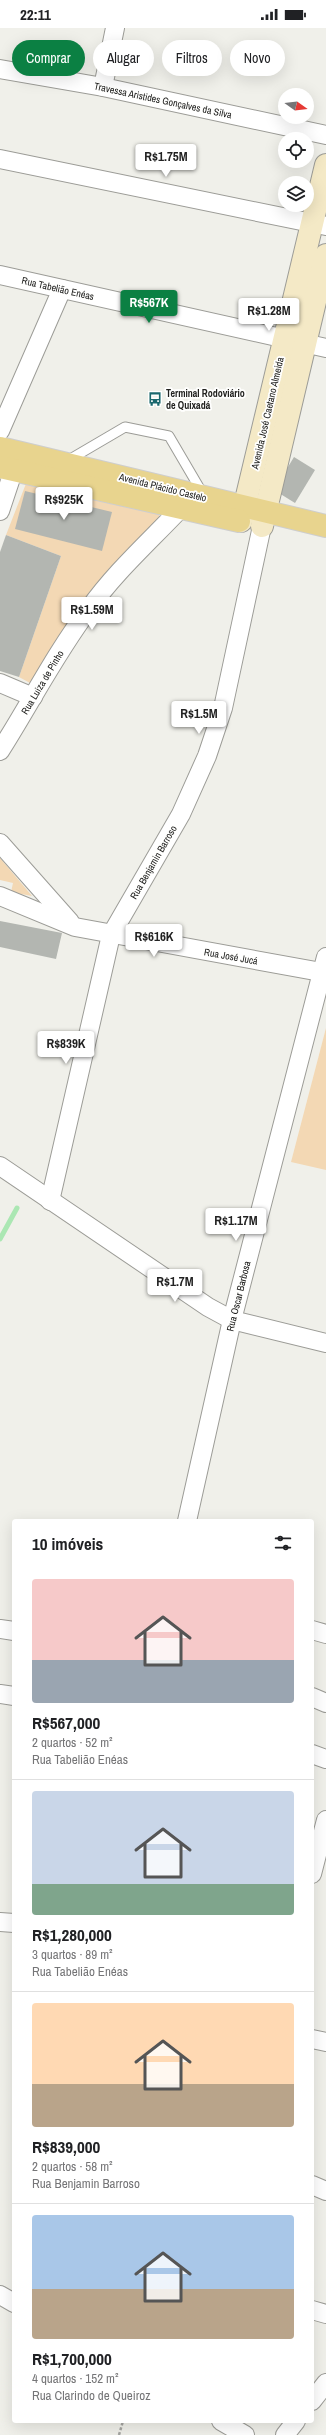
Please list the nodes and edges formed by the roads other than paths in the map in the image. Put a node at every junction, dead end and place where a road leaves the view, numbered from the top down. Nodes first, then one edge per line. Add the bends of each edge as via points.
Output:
1 (115, 28) edge
2 (0, 69) edge
3 (103, 87) junction
4 (326, 135) edge
5 (0, 159) edge
6 (326, 165) edge
7 (319, 225) edge
8 (326, 255) edge
9 (0, 275) edge
10 (62, 289) junction
11 (295, 340) junction
12 (326, 348) edge
13 (0, 431) edge
14 (9, 459) edge
15 (65, 462) junction
16 (204, 497) junction
17 (181, 508) junction
18 (0, 511) edge
19 (253, 517) junction
20 (326, 526) edge
21 (326, 541) edge
22 (0, 683) edge
23 (33, 697) junction
24 (0, 751) edge
25 (0, 844) edge
26 (0, 896) edge
27 (75, 927) junction
28 (111, 935) junction
29 (325, 967) edge
30 (0, 1166) edge
31 (50, 1201) junction
32 (232, 1320) junction
33 (326, 1342) edge
34 (187, 1519) edge
35 (0, 1629) edge
36 (12, 1631) edge
37 (314, 1631) edge
38 (326, 1634) edge
39 (0, 1694) edge
40 (12, 1696) edge
41 (314, 1698) edge
42 (326, 1703) edge
43 (314, 1755) edge
44 (326, 1759) edge
45 (326, 1820) edge
46 (314, 1865) edge
47 (0, 1922) edge
48 (12, 1923) edge
49 (314, 2039) edge
50 (326, 2042) edge
51 (314, 2186) edge
52 (326, 2191) edge
53 (0, 2295) edge
54 (12, 2302) edge
55 (314, 2311) edge
56 (326, 2314) edge
57 (326, 2383) edge
58 (314, 2398) edge
59 (224, 2423) edge
60 (294, 2423) edge
61 (245, 2435) edge
62 (285, 2435) edge

1 - 3 street
2 - 3 street, Travessa Aristides Gonçalves da Silva
3 - 4 street, Travessa Aristides Gonçalves da Silva
5 - 7 street
6 - 7 main road, Avenida José Caetano Almeida
7 - 11 main road, Avenida José Caetano Almeida
8 - 11 main road, Avenida José Caetano Almeida
9 - 10 street, Rua Tabelião Enéas
10 - 11 street, Rua Tabelião Enéas
10 - 13 street
11 - 12 street, Rua Tabelião Enéas
11 - 19 main road, Avenida José Caetano Almeida
14 - 15 main road, Avenida Plácido Castelo
14 - 17 main road, Avenida Plácido Castelo
14 - 18 street
15 - 16 main road, Avenida Plácido Castelo
15 - 16 lane via 125,427 169,436
16 - 19 main road, Avenida Plácido Castelo
17 - 19 main road, Avenida Plácido Castelo
17 - 23 street, Rua Luiza de Pinho via 106,586 54,660
19 - 20 main road, Avenida Plácido Castelo
19 - 21 main road, Avenida Plácido Castelo
19 - 28 street, Rua Benjamin Barroso via 223,708 207,756 181,814
22 - 23 street
23 - 24 street, Rua Luiza de Pinho
25 - 27 street
26 - 27 street, Rua José Jucá
27 - 28 street, Rua José Jucá
28 - 29 street, Rua José Jucá
28 - 31 street, Rua Benjamin Barroso
29 - 32 street, Rua Oscar Barbosa
30 - 31 street
31 - 32 street via 208,1307
32 - 33 street
32 - 34 street, Rua Oscar Barbosa
35 - 36 street
37 - 38 street
39 - 40 street
41 - 42 street
43 - 44 street
45 - 46 street
47 - 48 street
49 - 50 street
51 - 52 street
53 - 54 street
55 - 56 street
57 - 58 street
59 - 61 street
60 - 62 street

